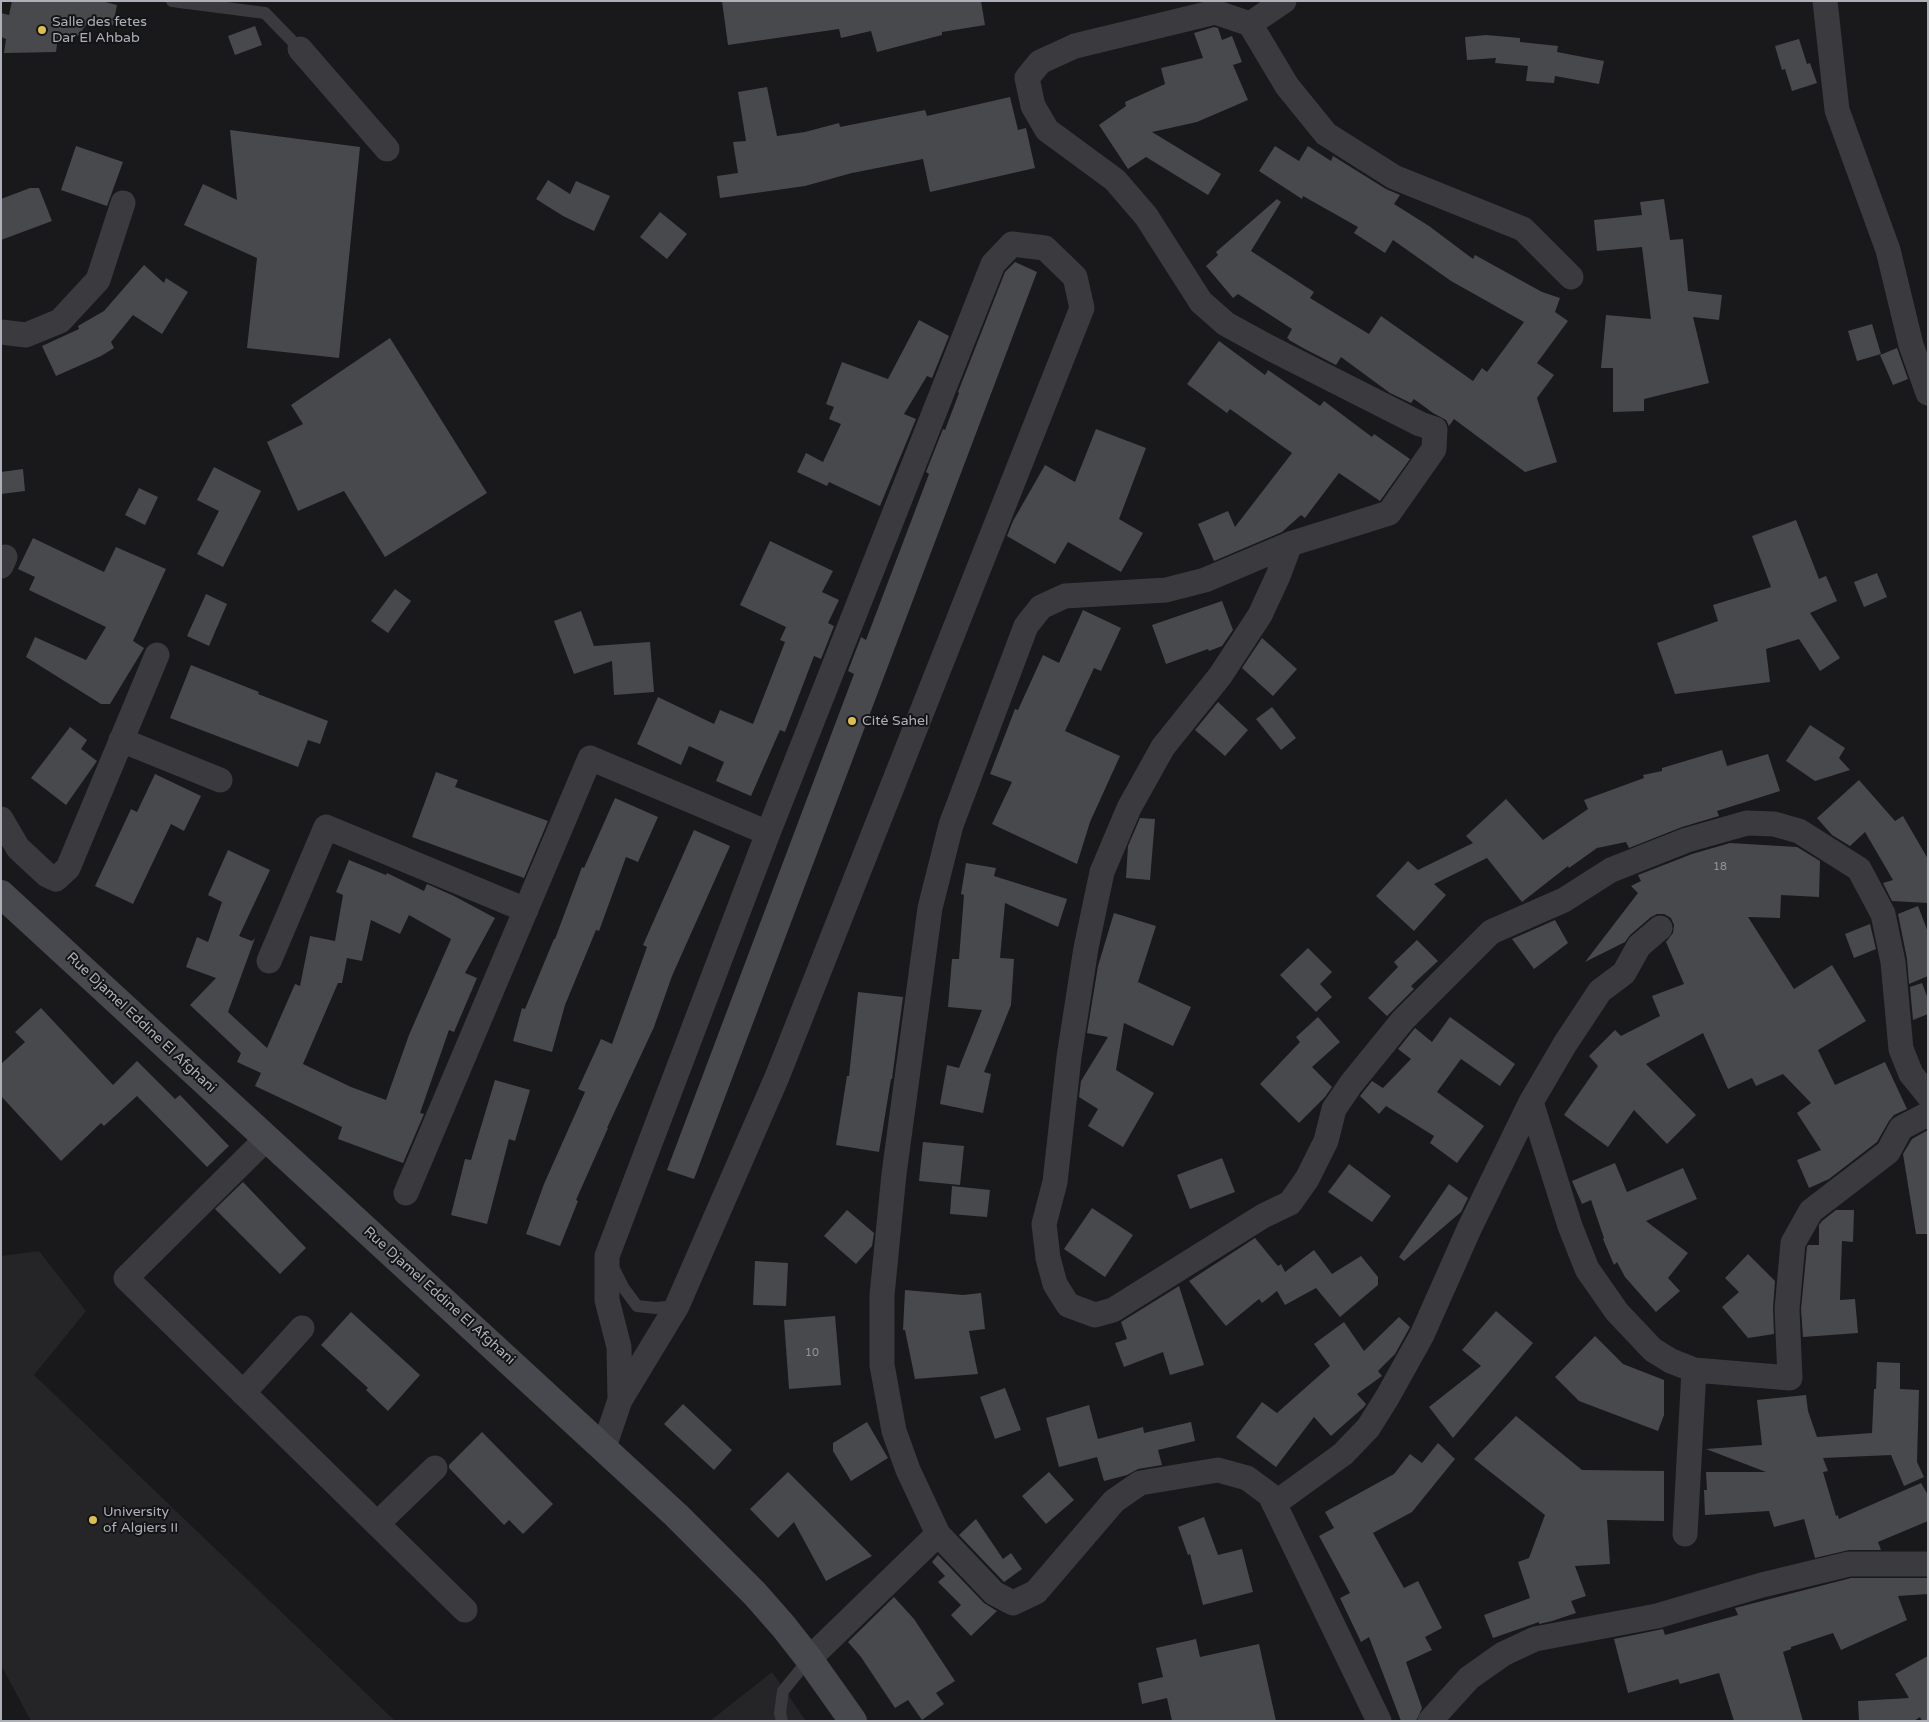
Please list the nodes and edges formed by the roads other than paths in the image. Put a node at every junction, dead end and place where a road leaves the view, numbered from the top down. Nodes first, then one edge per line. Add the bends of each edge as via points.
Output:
1 (172, 1) edge
2 (1284, 1) edge
3 (1825, 1) edge
4 (1250, 24) junction
5 (300, 49) joint
6 (387, 149) dead end
7 (123, 203) dead end
8 (1571, 276) dead end
9 (1, 332) edge
10 (1928, 394) edge
11 (1290, 544) junction
12 (157, 654) dead end
13 (121, 740) junction
14 (220, 780) dead end
15 (1, 819) edge
16 (768, 833) junction
17 (2, 897) edge
18 (526, 910) junction
19 (1660, 928) dead end
20 (269, 961) dead end
21 (1928, 1095) edge
22 (1531, 1102) junction
23 (1928, 1114) edge
24 (266, 1138) junction
25 (406, 1193) dead end
26 (607, 1256) junction
27 (677, 1306) junction
28 (302, 1328) dead end
29 (1694, 1370) junction
30 (243, 1393) junction
31 (620, 1400) junction
32 (604, 1447) junction
33 (436, 1468) dead end
34 (1274, 1504) junction
35 (377, 1524) junction
36 (938, 1534) junction
37 (1684, 1534) dead end
38 (1928, 1564) edge
39 (465, 1610) dead end
40 (809, 1659) junction
41 (780, 1718) edge
42 (853, 1721) edge
43 (1379, 1721) edge
44 (1430, 1721) edge

1 - 5 lane via 265,13
2 - 4 street
3 - 10 street via 1837,110 1888,250 1911,345
4 - 8 street via 1287,86 1326,134 1394,176 1523,230
4 - 11 street via 1215,12 1075,46 1040,62 1027,78 1033,106 1047,130 1115,180 1146,216 1201,302 1226,324 1435,429 1434,449 1389,513
5 - 6 street
7 - 9 street via 98,280 60,321 26,335
11 - 21 street via 1260,615 1220,676 1164,747 1129,808 1102,872 1086,948 1054,1182 1044,1224 1055,1284 1068,1305 1095,1315 1113,1310 1290,1203 1307,1179 1326,1141 1334,1108 1351,1084 1403,1020 1491,932 1564,900 1611,870 1687,840 1747,823 1774,824 1798,831 1859,869 1884,914 1893,962 1901,1049 1911,1074
11 - 36 street via 1205,580 1166,590 1065,596 1041,607 1026,626 951,825 930,908 894,1174 882,1295 882,1365 894,1431
12 - 13 street
13 - 14 street
13 - 15 street via 68,868 56,878 47,875 18,848
16 - 18 street via 590,758
16 - 26 street
16 - 27 street via 993,264 1012,244 1045,248 1075,277 1082,308 777,1077
17 - 24 main road, Rue Djamel Eddine El Afghani
18 - 20 street via 326,827
18 - 25 street
19 - 22 street via 1639,946 1624,974 1600,991
22 - 29 street via 1587,1269 1617,1312 1653,1350 1671,1362
22 - 34 street via 1422,1335 1368,1428 1343,1454
23 - 29 street via 1902,1128 1888,1152 1812,1211 1793,1243 1787,1309 1790,1378
24 - 30 street via 126,1278
24 - 32 main road, Rue Djamel Eddine El Afghani
26 - 27 lane via 623,1288 637,1306
26 - 31 street via 607,1300 619,1347
27 - 31 street
28 - 30 street
29 - 37 street
30 - 35 street
31 - 32 street
32 - 40 main road, Rue Djamel Eddine El Afghani via 756,1594
33 - 35 street
34 - 36 street via 1270,1495 1247,1478 1218,1470 1140,1483 1114,1502 1036,1592 1013,1603 994,1593
34 - 43 street
35 - 39 street
36 - 40 street
38 - 44 street via 1849,1564 1762,1585 1658,1616 1535,1640 1503,1654 1470,1678
40 - 41 lane via 783,1691
40 - 42 main road, Rue Djamel Eddine El Afghani

